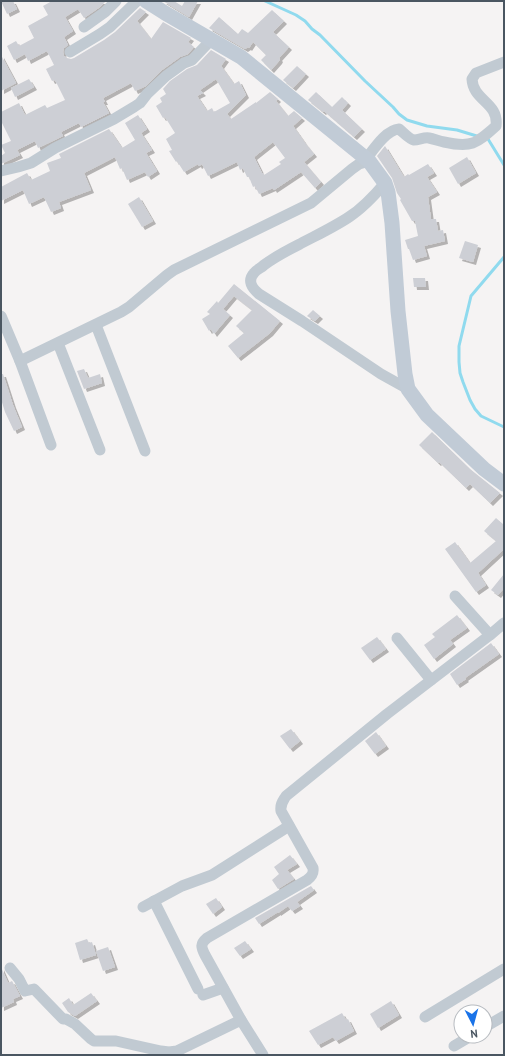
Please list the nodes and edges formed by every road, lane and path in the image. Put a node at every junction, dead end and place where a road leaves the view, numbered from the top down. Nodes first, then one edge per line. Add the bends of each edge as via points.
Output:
1 (116, 1) edge
2 (137, 1) edge
3 (146, 1) edge
4 (84, 27) dead end
5 (212, 39) junction
6 (70, 52) dead end
7 (504, 62) edge
8 (368, 160) junction
9 (1, 171) edge
10 (384, 183) junction
11 (1, 316) edge
12 (96, 325) junction
13 (58, 343) junction
14 (20, 361) junction
15 (408, 389) junction
16 (51, 445) dead end
17 (100, 450) dead end
18 (145, 451) dead end
19 (504, 484) edge
20 (455, 596) dead end
21 (504, 623) edge
22 (490, 635) junction
23 (397, 638) dead end
24 (431, 680) junction
25 (289, 826) junction
26 (154, 901) junction
27 (143, 907) dead end
28 (10, 968) dead end
29 (504, 969) edge
30 (223, 988) junction
31 (504, 1016) edge
32 (426, 1017) dead end
33 (240, 1020) junction
34 (493, 1022) edge
35 (457, 1044) edge
36 (454, 1046) dead end
37 (181, 1053) edge
38 (264, 1055) edge

1 - 4 street
2 - 6 street via 110,27
3 - 5 street
5 - 8 street via 241,56
5 - 9 street via 192,60 166,76 134,107 31,163
7 - 8 street via 476,73 472,80 477,93 496,116 496,126 485,136 464,146 429,138 414,140 399,129 395,129 384,137
8 - 10 street
8 - 12 street via 352,169 311,203 174,270 129,307
10 - 15 street via 388,192 392,223 398,311
10 - 15 street via 373,197 350,216 275,257 254,272 251,282 259,294
11 - 14 street
12 - 13 street
12 - 18 street
13 - 14 street
13 - 17 street
14 - 16 street
15 - 19 street via 427,416
20 - 22 street
21 - 22 street
22 - 24 street
23 - 24 street
24 - 25 street via 286,796 280,806
25 - 26 street via 212,875 182,886
25 - 30 street via 314,871 307,880 203,942 202,949
26 - 27 street
26 - 30 street via 201,992
28 - 37 street via 24,991 34,989 63,1019 75,1024 94,1042 116,1041
29 - 32 street
30 - 33 street
31 - 34 street
33 - 37 street
33 - 38 street
35 - 36 street

